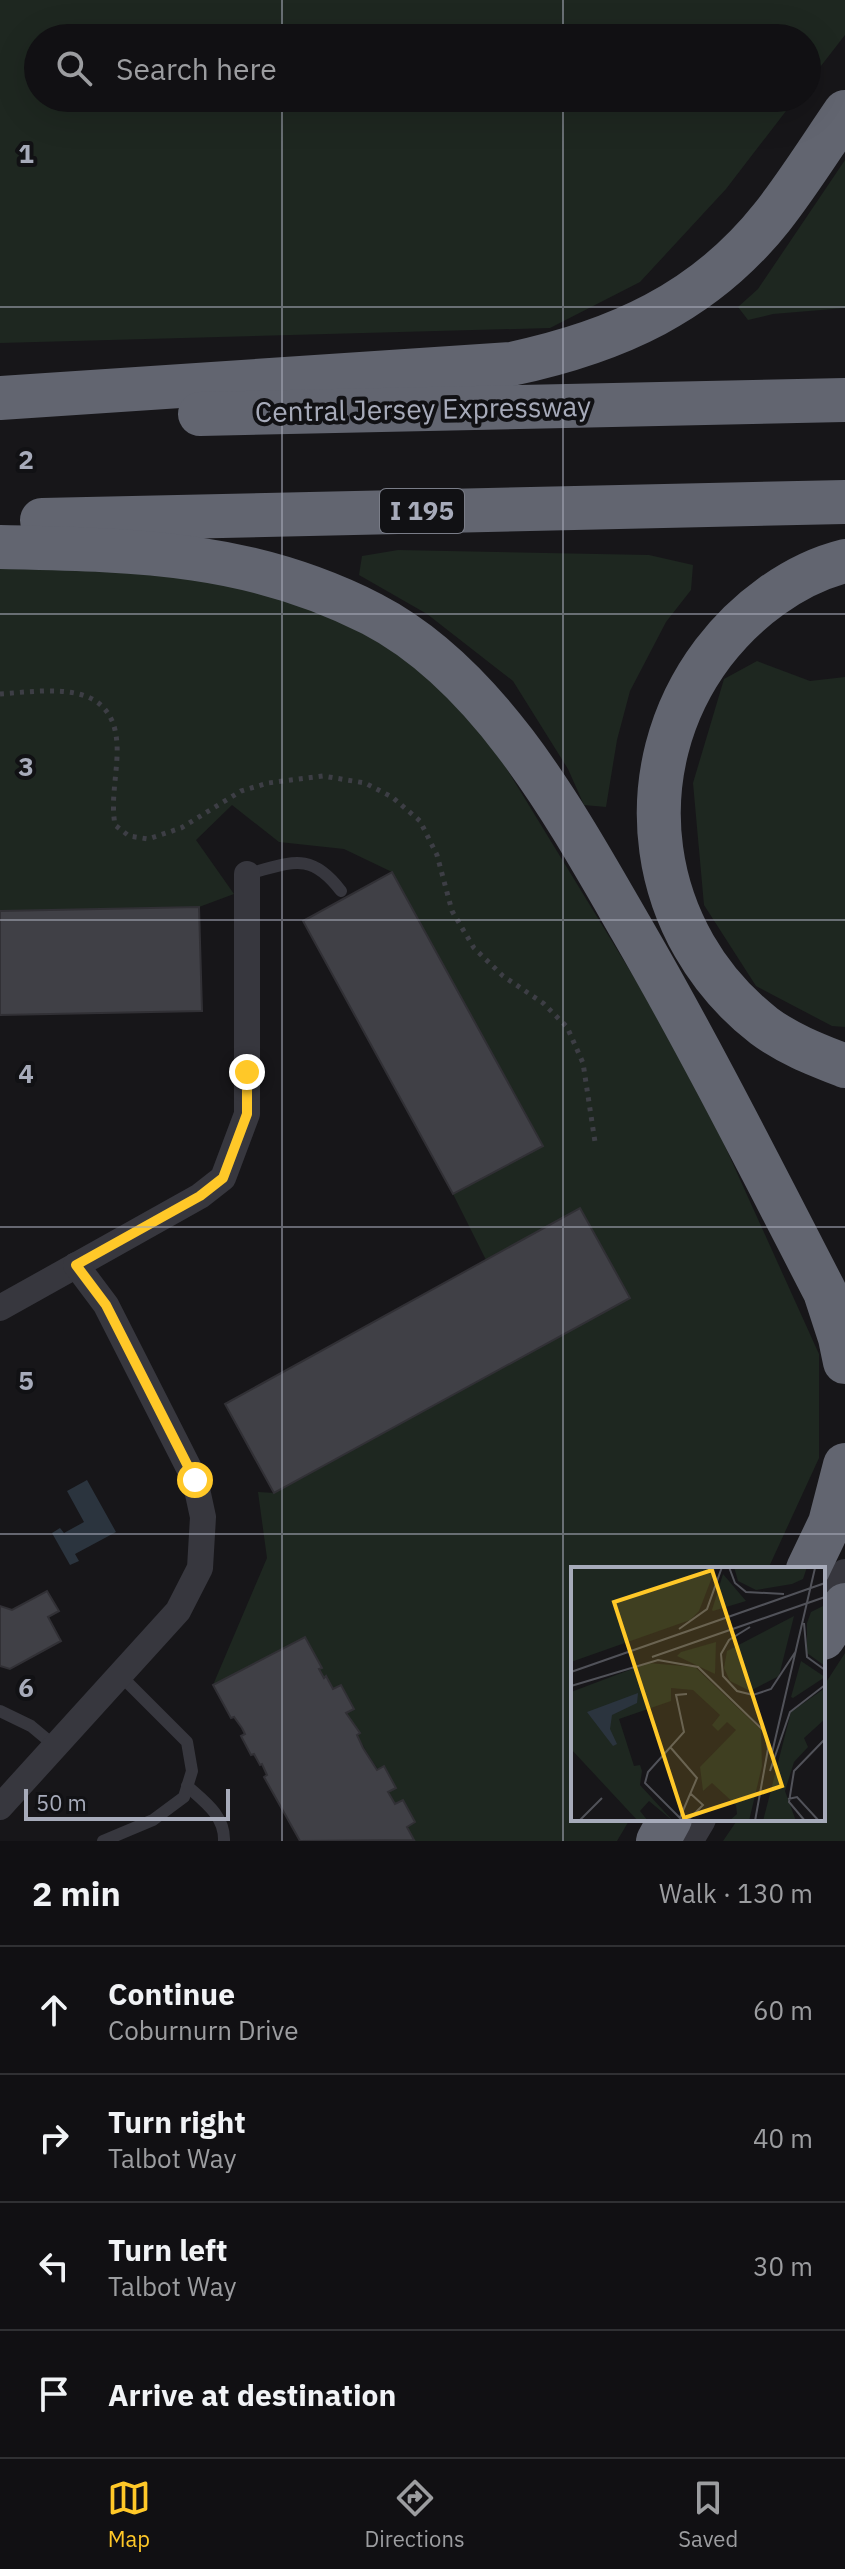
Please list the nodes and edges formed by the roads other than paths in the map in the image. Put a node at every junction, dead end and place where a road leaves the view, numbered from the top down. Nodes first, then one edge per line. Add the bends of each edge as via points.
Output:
1 (845, 112) edge
2 (0, 398) edge
3 (845, 400) edge
4 (0, 418) edge
5 (845, 502) edge
6 (0, 521) edge
7 (0, 547) edge
8 (845, 561) edge
9 (247, 874) joint
10 (341, 891) dead end
11 (845, 1066) edge
12 (76, 1265) junction
13 (0, 1308) edge
14 (845, 1362) edge
15 (845, 1465) edge
16 (809, 1567) edge
17 (845, 1575) edge
18 (845, 1605) edge
19 (825, 1609) edge
20 (825, 1635) edge
21 (120, 1675) junction
22 (0, 1711) edge
23 (55, 1746) junction
24 (187, 1786) junction
25 (0, 1807) edge
26 (103, 1841) edge
27 (224, 1841) edge

1 - 2 highway via 771,217 706,282 614,336 567,352 511,364
3 - 4 highway, Central Jersey Expressway
5 - 6 highway, I 195
7 - 14 highway via 131,550 257,570 373,615 458,677 492,714 577,834 691,1032 825,1292
8 - 11 highway via 799,579 760,604 727,635 699,672 678,713 664,757 658,803 668,885 702,960 765,1027 805,1051
9 - 10 lane via 295,862 313,864
9 - 12 street via 247,1114 232,1159 223,1178 200,1196
12 - 13 street
12 - 21 street via 106,1305 195,1480 203,1517 200,1568 178,1611
15 - 16 highway via 830,1523
17 - 19 street
18 - 20 highway
21 - 23 street
21 - 24 lane via 187,1742 192,1771
22 - 23 lane
23 - 25 street
24 - 26 lane via 184,1797 153,1820
24 - 27 lane via 225,1827

